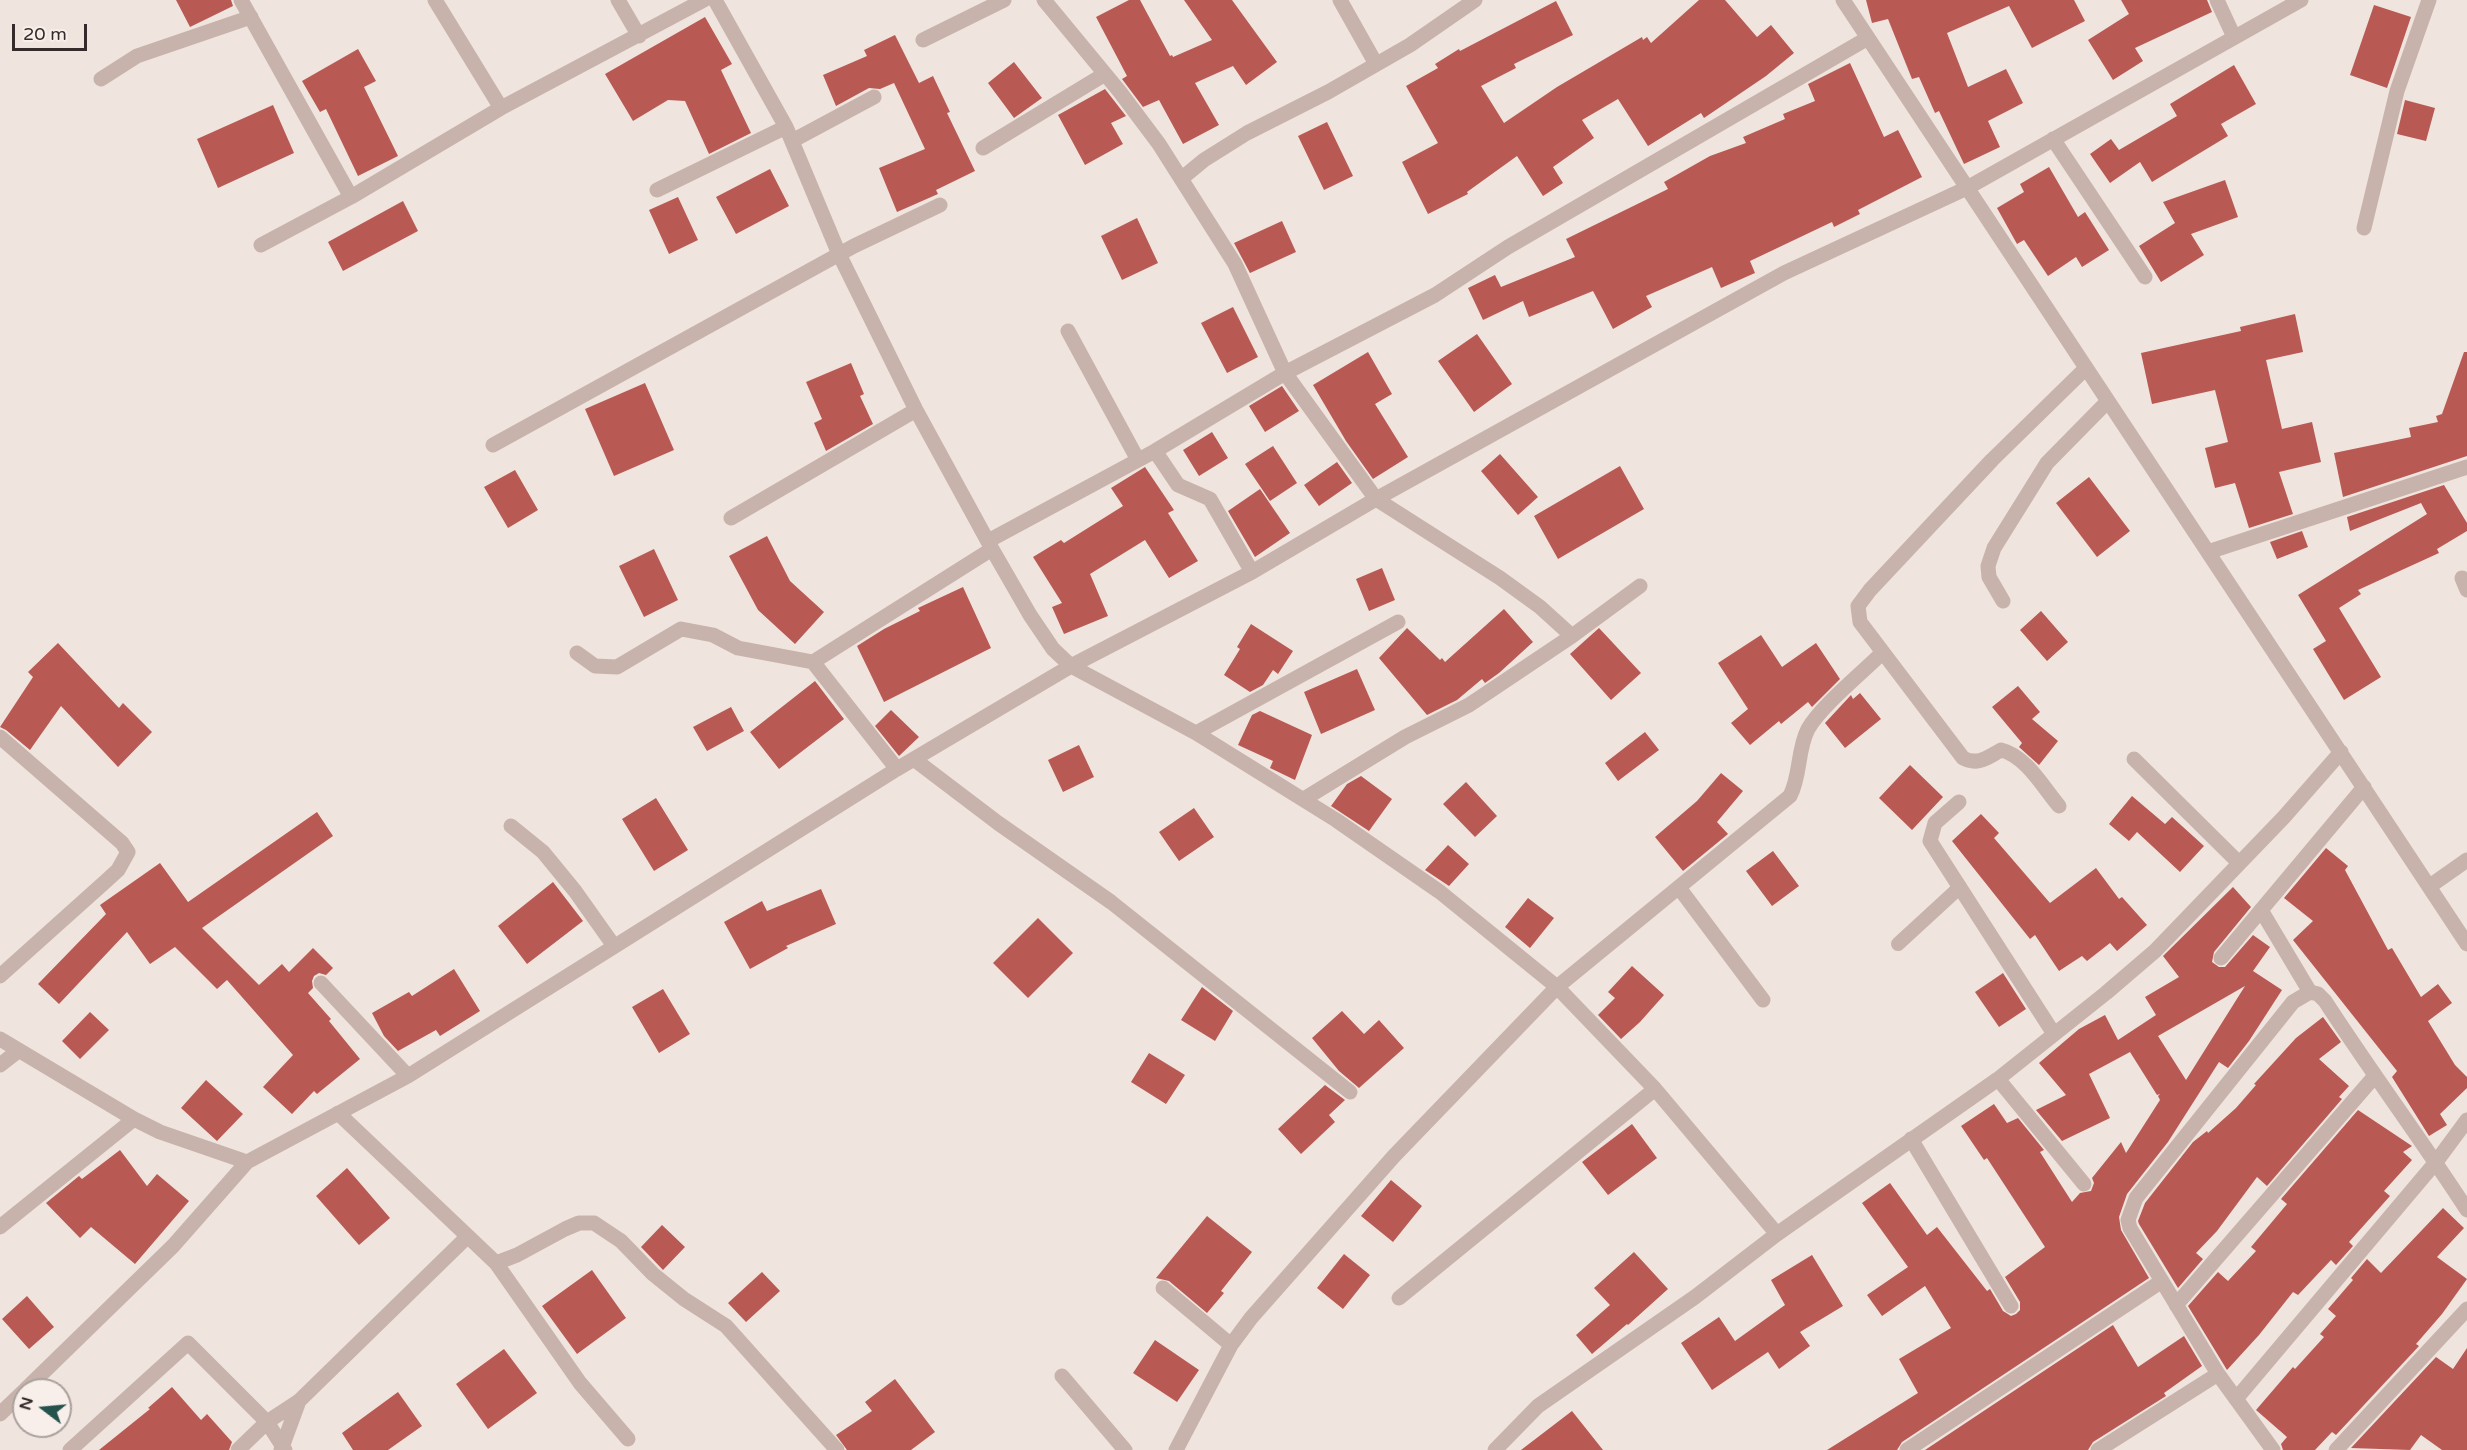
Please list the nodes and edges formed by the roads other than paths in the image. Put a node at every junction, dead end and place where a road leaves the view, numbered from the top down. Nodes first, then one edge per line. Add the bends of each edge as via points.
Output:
1 (241, 0) edge
2 (435, 0) edge
3 (618, 0) edge
4 (704, 0) edge
5 (715, 0) edge
6 (1004, 0) edge
7 (1044, 0) edge
8 (1340, 0) edge
9 (1475, 0) edge
10 (1843, 0) edge
11 (2217, 0) edge
12 (2301, 0) edge
13 (2429, 0) edge
14 (251, 17) junction
15 (639, 36) junction
16 (2234, 37) junction
17 (1868, 38) junction
18 (923, 40) dead end
19 (1376, 64) junction
20 (1106, 74) junction
21 (101, 80) dead end
22 (874, 97) dead end
23 (501, 108) junction
24 (789, 134) junction
25 (2053, 139) junction
26 (983, 148) dead end
27 (1181, 179) junction
28 (1967, 188) junction
29 (657, 190) dead end
30 (351, 198) junction
31 (940, 205) dead end
32 (2364, 228) dead end
33 (261, 245) dead end
34 (839, 254) junction
35 (2145, 277) dead end
36 (1068, 331) dead end
37 (2086, 368) junction
38 (1285, 373) junction
39 (2108, 401) junction
40 (916, 410) junction
41 (493, 444) dead end
42 (1155, 451) junction
43 (1138, 460) junction
44 (2467, 467) edge
45 (1376, 499) junction
46 (731, 518) dead end
47 (990, 545) junction
48 (2208, 552) junction
49 (1251, 572) junction
50 (1640, 585) dead end
51 (2003, 601) dead end
52 (1398, 622) dead end
53 (1572, 636) junction
54 (577, 653) dead end
55 (1882, 653) junction
56 (813, 662) junction
57 (1071, 666) junction
58 (1196, 733) junction
59 (0, 737) edge
60 (2341, 752) junction
61 (2134, 759) dead end
62 (915, 760) junction
63 (897, 769) junction
64 (2364, 787) junction
65 (1304, 799) junction
66 (1959, 802) dead end
67 (2059, 806) dead end
68 (512, 825) dead end
69 (2467, 860) edge
70 (2238, 862) junction
71 (2430, 886) junction
72 (1960, 887) junction
73 (1680, 889) junction
74 (2261, 910) junction
75 (1898, 944) dead end
76 (2467, 944) edge
77 (614, 946) junction
78 (2222, 958) dead end
79 (0, 976) edge
80 (321, 983) dead end
81 (1557, 987) junction
82 (2310, 992) junction
83 (1763, 1000) dead end
84 (2054, 1034) junction
85 (0, 1039) edge
86 (18, 1051) junction
87 (0, 1065) edge
88 (408, 1076) junction
89 (2374, 1077) junction
90 (1998, 1079) junction
91 (1654, 1089) junction
92 (1350, 1092) dead end
93 (338, 1113) junction
94 (134, 1119) junction
95 (2467, 1120) edge
96 (1911, 1139) junction
97 (247, 1162) junction
98 (2436, 1162) junction
99 (2084, 1184) dead end
100 (2467, 1210) edge
101 (0, 1227) edge
102 (1777, 1234) junction
103 (467, 1237) junction
104 (496, 1263) junction
105 (2162, 1281) junction
106 (1163, 1288) dead end
107 (1399, 1298) dead end
108 (2176, 1305) junction
109 (2011, 1306) dead end
110 (2467, 1309) edge
111 (1231, 1345) junction
112 (2218, 1374) junction
113 (1062, 1376) dead end
114 (38, 1378) edge
115 (2236, 1399) junction
116 (299, 1401) junction
117 (12, 1403) edge
118 (0, 1414) edge
119 (267, 1422) junction
120 (628, 1439) dead end
121 (283, 1449) edge
122 (70, 1450) edge
123 (238, 1450) edge
124 (837, 1450) edge
125 (1125, 1450) edge
126 (1176, 1450) edge
127 (1495, 1450) edge
128 (1907, 1450) edge
129 (2099, 1450) edge
130 (2273, 1450) edge
131 (2336, 1450) edge

1 - 14 street
2 - 23 street
3 - 15 street
4 - 15 street
5 - 24 street
6 - 18 street
7 - 20 street
8 - 19 street
9 - 19 street
10 - 17 street
11 - 16 street
12 - 16 street
13 - 32 street via 2397,90
14 - 21 street via 137,56
14 - 30 street
15 - 23 street
16 - 25 street
17 - 28 street
17 - 38 street via 1508,247 1435,295
19 - 27 street via 1247,133
20 - 26 street
20 - 27 street
22 - 24 street
23 - 30 street
24 - 29 street
24 - 34 street
25 - 28 street
25 - 35 street
27 - 38 street via 1235,264
28 - 37 street
28 - 45 street via 1784,273
30 - 33 street
31 - 34 street
34 - 40 street
34 - 41 street
36 - 43 street
37 - 39 street
37 - 55 street via 1992,460 1861,601 1860,622
38 - 42 street
38 - 45 street
39 - 48 street
39 - 51 street via 2047,463 1994,548 1989,577
40 - 46 street
40 - 47 street
42 - 43 street
42 - 49 street via 1178,485 1210,499
43 - 47 street
44 - 48 street
45 - 49 street
45 - 53 street via 1500,578
47 - 56 street
47 - 57 street via 1044,636
48 - 60 street
49 - 57 street
50 - 53 street
52 - 58 street
53 - 65 street via 1469,705 1405,737
54 - 56 street via 595,666 617,667 681,629 713,635 738,648
55 - 67 street via 1963,758 1979,762 2001,750 2010,752
55 - 73 street via 1808,729 1796,786 1790,796
56 - 63 street
57 - 58 street
57 - 62 street
58 - 65 street
59 - 79 street via 128,852 118,870
60 - 64 street
60 - 70 street
61 - 70 street
62 - 63 street
62 - 92 street via 1111,902
63 - 77 street
64 - 71 street
64 - 74 street
65 - 81 street via 1440,892
66 - 72 street via 1935,823 1930,841
68 - 77 street via 543,852
69 - 71 street
70 - 84 street via 2155,951
71 - 76 street
72 - 75 lane
72 - 84 street
73 - 81 street
73 - 83 street
74 - 78 street
74 - 82 street
77 - 88 street
80 - 88 street
81 - 91 street
81 - 111 street via 1394,1156
82 - 89 street via 2325,1001
82 - 105 street via 2293,1002 2136,1198 2128,1220 2130,1228
84 - 90 street
85 - 86 street
86 - 87 street
86 - 94 street
88 - 93 street
89 - 98 street
89 - 108 street
90 - 96 street
90 - 99 street
91 - 102 street
91 - 107 street
93 - 97 street
93 - 103 street
94 - 97 street
94 - 101 street
95 - 98 street
96 - 102 street
96 - 109 street
97 - 114 street via 173,1246
98 - 100 street
98 - 115 street
102 - 127 street via 1695,1297 1538,1406
103 - 104 street
103 - 116 street
104 - 120 street via 580,1383
104 - 124 street via 579,1223 594,1223 621,1241 684,1299 726,1326
105 - 108 street
105 - 128 street
106 - 111 street
108 - 112 street
110 - 131 street
111 - 126 street
112 - 115 street
112 - 129 street
113 - 125 street
115 - 130 street
116 - 119 street
116 - 121 street
117 - 118 street
119 - 121 street
119 - 122 street via 188,1343
119 - 123 street

